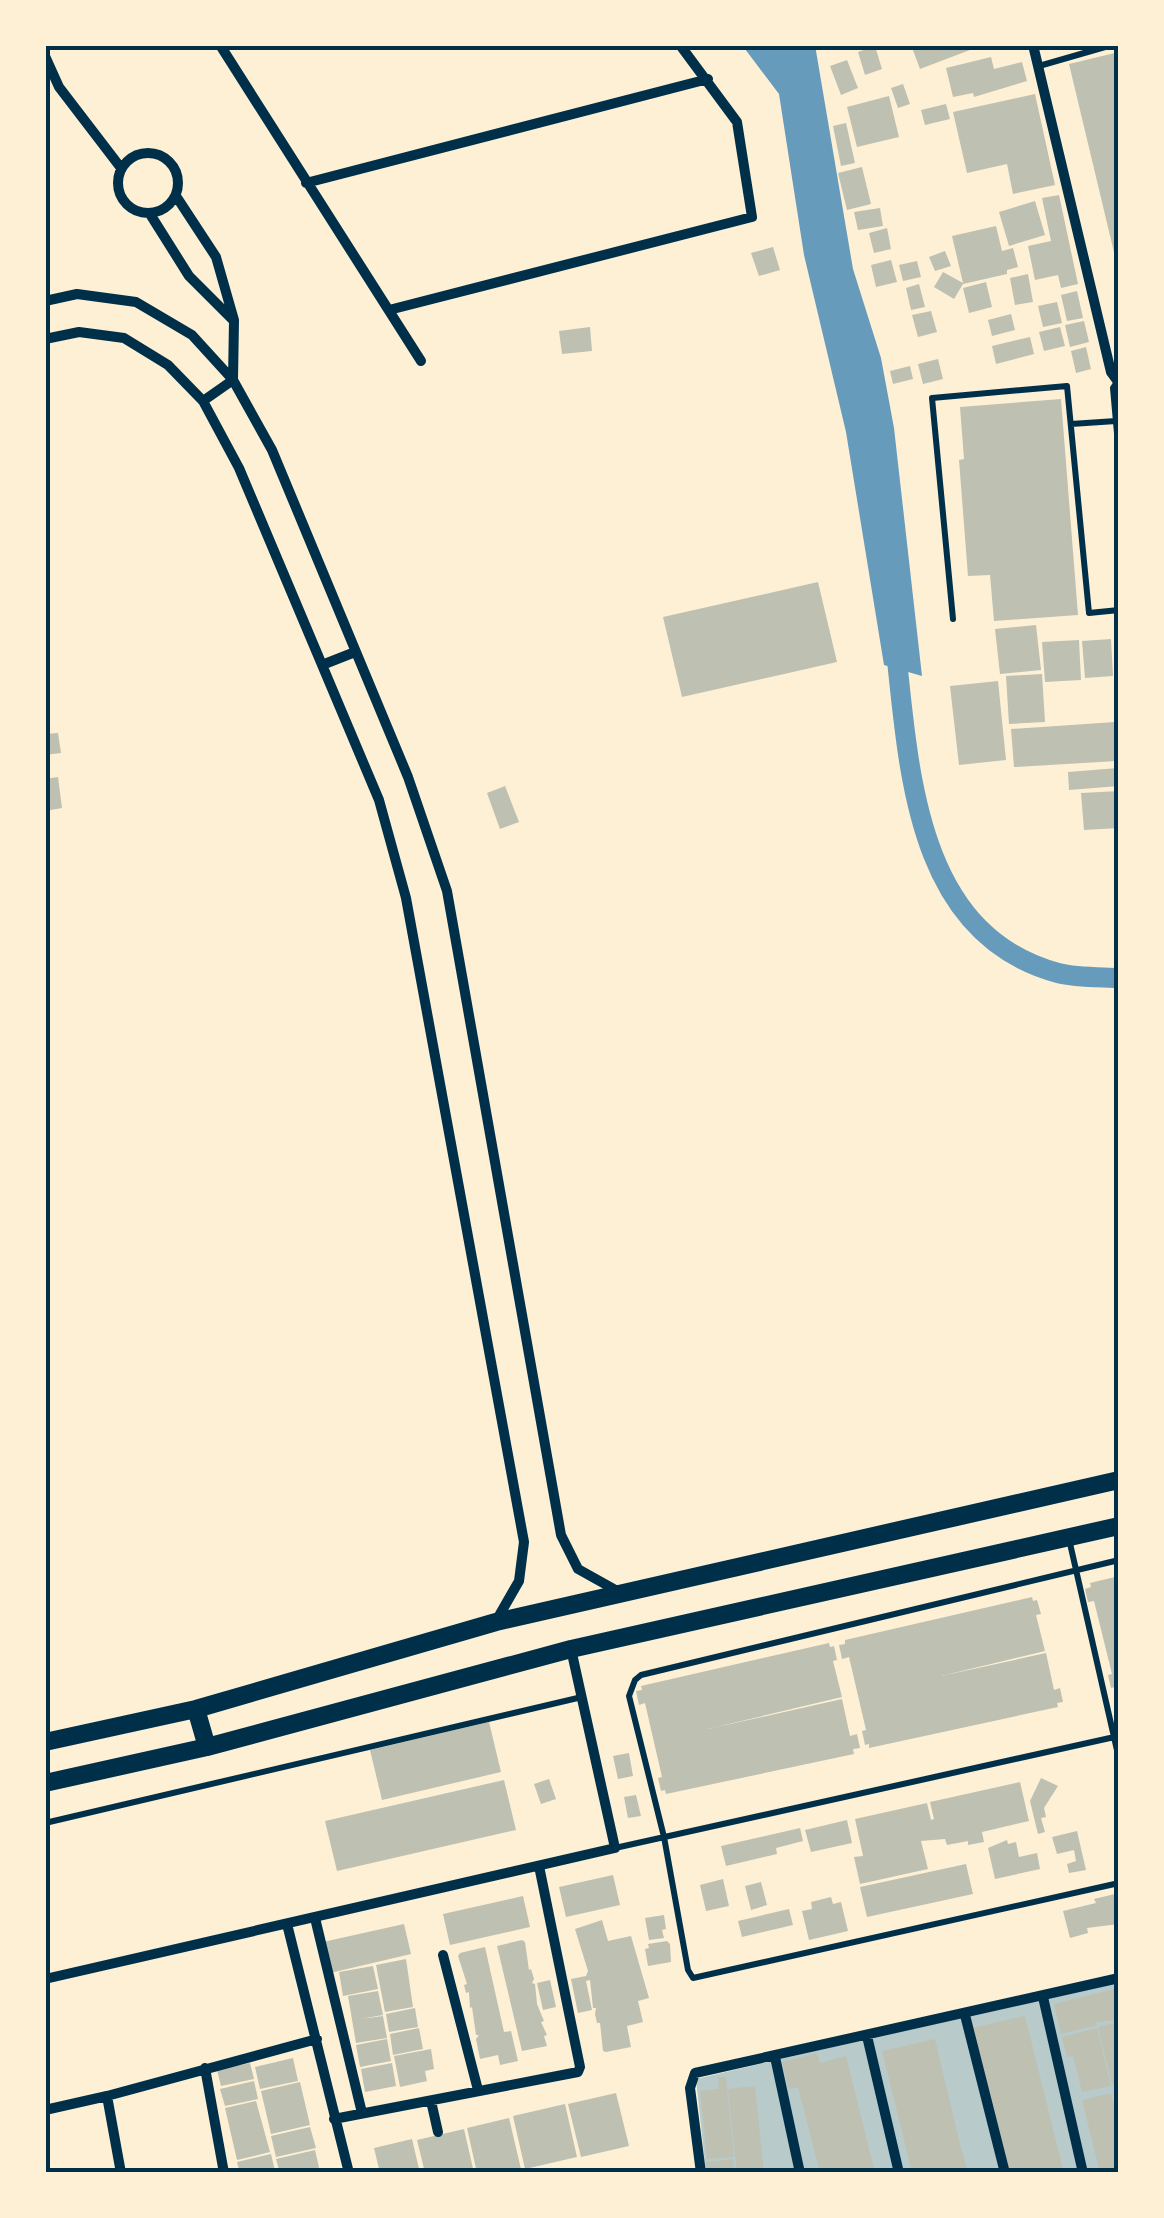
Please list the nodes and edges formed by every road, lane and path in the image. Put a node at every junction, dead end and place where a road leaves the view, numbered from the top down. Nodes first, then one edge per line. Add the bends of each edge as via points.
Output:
1 (221, 45) edge
2 (680, 45) edge
3 (1032, 45) edge
4 (1112, 45) edge
5 (45, 56) edge
6 (1039, 66) junction
7 (708, 80) junction
8 (121, 168) junction
9 (306, 183) junction
10 (176, 196) junction
11 (150, 214) junction
12 (45, 301) edge
13 (389, 310) junction
14 (234, 320) junction
15 (45, 339) edge
16 (421, 360) dead end
17 (233, 380) junction
18 (1118, 382) edge
19 (203, 401) junction
20 (1116, 421) junction
21 (1071, 424) junction
22 (1119, 456) edge
23 (1119, 610) edge
24 (953, 619) dead end
25 (355, 652) junction
26 (322, 665) junction
27 (1119, 1480) edge
28 (1119, 1526) edge
29 (1068, 1538) junction
30 (1119, 1560) edge
31 (1077, 1569) junction
32 (622, 1594) junction
33 (496, 1622) junction
34 (571, 1650) junction
35 (582, 1697) junction
36 (196, 1709) junction
37 (1116, 1737) edge
38 (45, 1742) edge
39 (206, 1747) junction
40 (1119, 1759) edge
41 (45, 1783) edge
42 (45, 1823) edge
43 (664, 1837) junction
44 (615, 1848) junction
45 (539, 1866) junction
46 (1119, 1884) edge
47 (315, 1918) junction
48 (287, 1924) junction
49 (444, 1955) dead end
50 (1119, 1978) edge
51 (45, 1979) edge
52 (1042, 1997) junction
53 (966, 2015) junction
54 (867, 2036) junction
55 (317, 2039) junction
56 (775, 2057) junction
57 (205, 2068) junction
58 (478, 2090) junction
59 (107, 2096) junction
60 (431, 2101) junction
61 (45, 2110) edge
62 (362, 2113) junction
63 (334, 2119) junction
64 (438, 2132) dead end
65 (121, 2173) edge
66 (224, 2173) edge
67 (350, 2173) edge
68 (701, 2173) edge
69 (800, 2173) edge
70 (899, 2173) edge
71 (1005, 2173) edge
72 (1083, 2173) edge

1 - 9 street
2 - 7 street
3 - 6 street
4 - 6 lane
5 - 8 street via 59,87
6 - 18 street
7 - 9 street
7 - 13 street via 738,122 752,217
8 - 10 street via 139,154 162,156 177,174
8 - 11 street via 118,191 125,204
9 - 13 street
10 - 11 street
10 - 14 street via 216,257
11 - 14 street via 189,276
12 - 17 street via 77,294 136,302 192,336
13 - 16 street
14 - 17 street
15 - 19 street via 79,332 124,338 168,365
17 - 19 street
17 - 25 street via 272,450
18 - 20 lane
19 - 26 street
20 - 21 lane
20 - 22 lane
21 - 23 lane via 1089,613
21 - 24 lane via 1068,386 932,398
25 - 26 street
25 - 32 street via 447,891 561,1534 578,1569
26 - 33 street via 379,800 406,898 524,1542 520,1581
27 - 32 main road
28 - 29 main road
29 - 31 lane
29 - 34 main road
30 - 31 lane
31 - 37 lane
31 - 43 lane via 641,1675 629,1696
32 - 33 main road
33 - 36 main road
34 - 35 street
34 - 39 main road
35 - 42 lane
35 - 44 street
36 - 38 main road
36 - 39 main road
37 - 40 lane
37 - 43 lane
39 - 41 main road
43 - 44 lane
43 - 46 lane via 688,1970 695,1978
44 - 45 street
45 - 47 street
45 - 58 street via 579,2070
47 - 48 street
47 - 62 street
48 - 51 street
48 - 55 street
49 - 58 street
50 - 52 street
52 - 53 street
52 - 72 street
53 - 54 street
53 - 71 street
54 - 56 street
54 - 70 street
55 - 57 street
55 - 63 street
56 - 68 street via 694,2076
56 - 69 street
57 - 59 street
57 - 66 street
58 - 60 street
59 - 61 street
59 - 65 street
60 - 62 street
60 - 64 street
62 - 63 street
63 - 67 street

